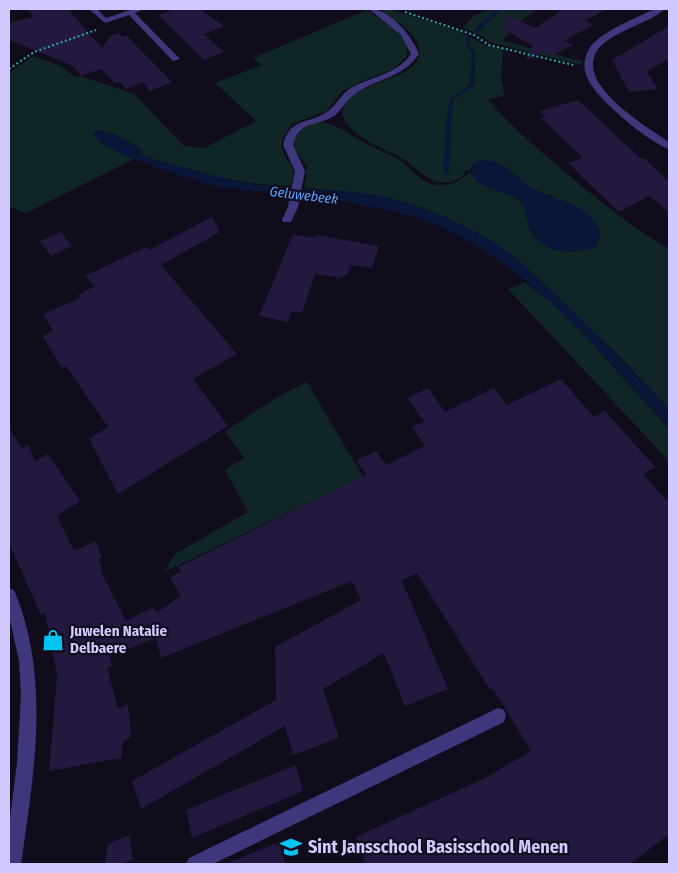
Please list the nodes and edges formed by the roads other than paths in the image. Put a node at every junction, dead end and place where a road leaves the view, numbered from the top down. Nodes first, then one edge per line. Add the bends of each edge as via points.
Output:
1 (93, 9) edge
2 (140, 9) edge
3 (373, 9) edge
4 (661, 9) edge
5 (130, 12) junction
6 (176, 59) dead end
7 (669, 146) edge
8 (287, 220) dead end
9 (9, 595) edge
10 (498, 716) dead end
11 (12, 864) edge
12 (195, 864) edge

1 - 5 street via 105,21
2 - 5 street
3 - 8 street via 404,33 411,41 414,54 410,62 398,71 351,92 330,114 301,124 292,132 288,145 300,171 300,180
4 - 7 street via 600,42 588,59 588,68 600,92 616,109
5 - 6 street
9 - 11 street via 28,669 29,694 29,721
10 - 12 street

